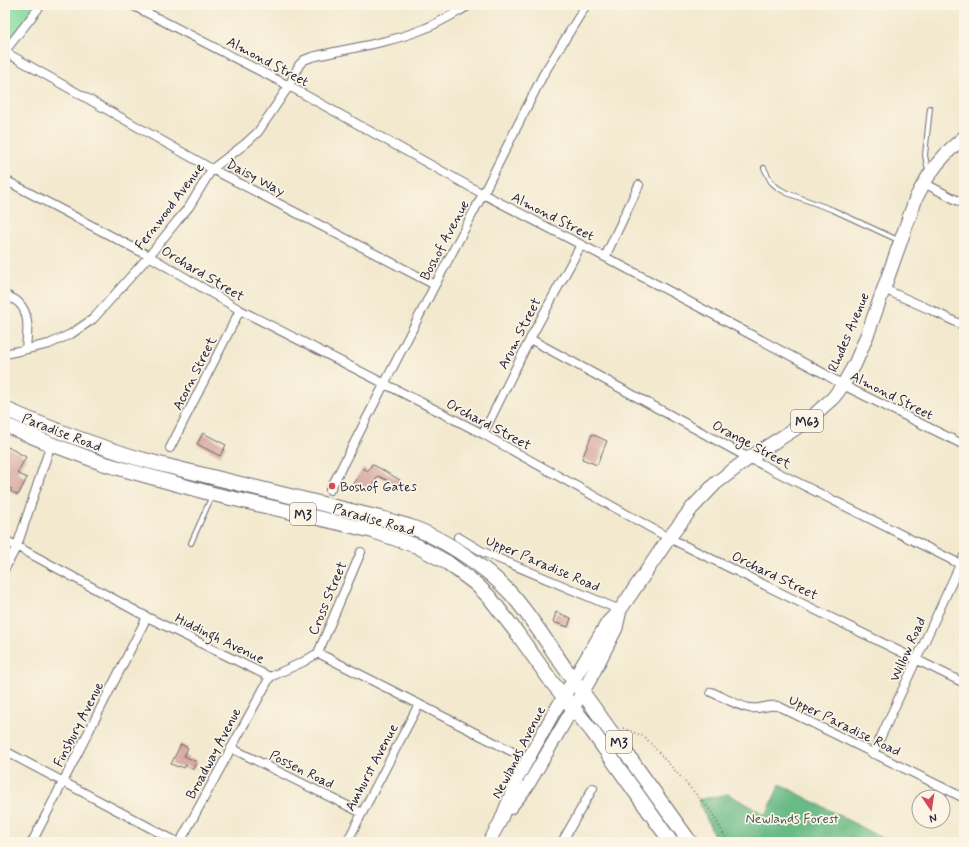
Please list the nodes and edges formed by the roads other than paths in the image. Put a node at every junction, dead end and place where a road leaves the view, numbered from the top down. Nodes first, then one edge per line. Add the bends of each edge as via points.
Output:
1 (41, 5) edge
2 (132, 5) edge
3 (470, 5) edge
4 (586, 5) edge
5 (5, 52) edge
6 (289, 86) junction
7 (930, 108) dead end
8 (964, 137) edge
9 (212, 168) junction
10 (764, 168) dead end
11 (932, 171) junction
12 (5, 180) edge
13 (924, 183) junction
14 (639, 185) dead end
15 (483, 194) junction
16 (964, 204) edge
17 (900, 242) junction
18 (581, 245) junction
19 (149, 256) junction
20 (605, 257) junction
21 (435, 285) junction
22 (884, 289) junction
23 (5, 295) edge
24 (240, 310) junction
25 (964, 326) edge
26 (530, 339) junction
27 (26, 349) junction
28 (5, 354) edge
29 (385, 384) junction
30 (843, 385) junction
31 (5, 409) edge
32 (5, 425) edge
33 (483, 434) junction
34 (51, 444) junction
35 (964, 445) edge
36 (170, 448) dead end
37 (749, 458) junction
38 (330, 490) dead end
39 (214, 494) junction
40 (458, 537) dead end
41 (669, 538) junction
42 (5, 540) edge
43 (191, 543) dead end
44 (17, 546) junction
45 (361, 552) dead end
46 (964, 556) edge
47 (962, 565) edge
48 (5, 568) edge
49 (620, 610) junction
50 (147, 617) junction
51 (318, 653) junction
52 (917, 660) junction
53 (270, 676) junction
54 (574, 680) junction
55 (964, 683) edge
56 (583, 692) junction
57 (711, 692) dead end
58 (564, 696) junction
59 (418, 704) junction
60 (573, 708) junction
61 (231, 748) junction
62 (5, 751) edge
63 (512, 751) dead end
64 (873, 754) junction
65 (63, 782) junction
66 (593, 788) dead end
67 (964, 798) edge
68 (362, 813) junction
69 (500, 822) junction
70 (32, 842) edge
71 (179, 842) edge
72 (347, 842) edge
73 (489, 842) edge
74 (562, 842) edge
75 (671, 842) edge
76 (690, 842) edge

1 - 5 street
2 - 6 street, Almond Street
3 - 6 street, Fernwood Avenue via 410,34 308,58 299,65
4 - 15 street, Boshof Avenue via 543,75
5 - 9 street, Daisy Way
6 - 9 street, Fernwood Avenue via 258,132
6 - 15 street, Almond Street
7 - 11 lane via 925,155 927,166
8 - 11 main road, Rhodes Avenue / M63
9 - 19 street, Fernwood Avenue via 188,206
9 - 21 street, Daisy Way
10 - 17 lane via 771,182 787,193 833,210
11 - 13 main road, Rhodes Avenue / M63
12 - 19 street, Orchard Street
13 - 16 street
13 - 17 main road, Rhodes Avenue / M63
14 - 20 street
15 - 18 street, Almond Street
15 - 21 street, Boshof Avenue
17 - 22 main road, Rhodes Avenue / M63
18 - 20 street, Almond Street
18 - 26 street, Arum Street
19 - 24 street, Orchard Street
19 - 27 street, Fernwood Avenue via 94,319 50,344
20 - 30 street, Almond Street
21 - 29 street, Boshof Avenue
22 - 25 street
22 - 30 main road, Rhodes Avenue / M63 via 866,340
23 - 27 street via 19,303 26,314
24 - 29 street, Orchard Street
24 - 36 street, Acorn Street
26 - 33 street, Arum Street
26 - 37 street, Orange Street
27 - 28 street, Fernwood Avenue
29 - 33 street, Orchard Street
29 - 38 street, Boshof Avenue
30 - 35 street, Almond Street
30 - 37 main road, Rhodes Avenue / M63 via 833,398 806,422
31 - 54 highway, Paradise Road / M3 via 53,429 134,457 384,520 443,541 481,567 512,595
32 - 34 highway, Paradise Road / M3
33 - 41 street, Orchard Street
34 - 39 highway, Paradise Road / M3 via 102,463
34 - 44 street
37 - 41 main road, Rhodes Avenue / M63 via 716,483 692,508
37 - 47 street, Orange Street
39 - 43 lane
39 - 58 highway, Paradise Road / M3 via 373,531 417,546 448,563 490,598
40 - 49 street, Upper Paradise Road via 483,552
41 - 49 main road, Rhodes Avenue / M63
41 - 52 street, Orchard Street
42 - 44 street, Hiddingh Avenue
44 - 48 street
44 - 50 street, Hiddingh Avenue
45 - 51 street, Cross Street
46 - 47 street, Willow Road
47 - 52 street, Willow Road
49 - 54 main road, Rhodes Avenue / M63 via 608,622
49 - 56 main road, Rhodes Avenue / M63 via 616,628
50 - 53 street, Hiddingh Avenue
50 - 65 street, Finsbury Avenue
51 - 53 street, Hiddingh Avenue
51 - 59 street
52 - 55 street, Orchard Street
52 - 64 street, Willow Road
53 - 61 street, Broadway Avenue
54 - 56 highway, M3
54 - 58 main road, Rhodes Avenue / M63
56 - 60 main road, Rhodes Avenue / M63
56 - 76 highway, M3
57 - 64 street, Upper Paradise Road via 745,707 756,709 778,706
58 - 60 highway, M3
58 - 69 main road, Newlands Avenue / M63 via 517,779
59 - 63 street
59 - 68 street, Amhurst Avenue
60 - 69 main road, Newlands Avenue / M63 via 526,787
60 - 75 highway, M3
61 - 68 street, Possen Road
61 - 71 street, Broadway Avenue
62 - 65 street
64 - 67 street, Upper Paradise Road
65 - 70 street, Finsbury Avenue
65 - 71 street
66 - 74 street
68 - 72 street, Amhurst Avenue
69 - 73 main road, Newlands Avenue / M63

